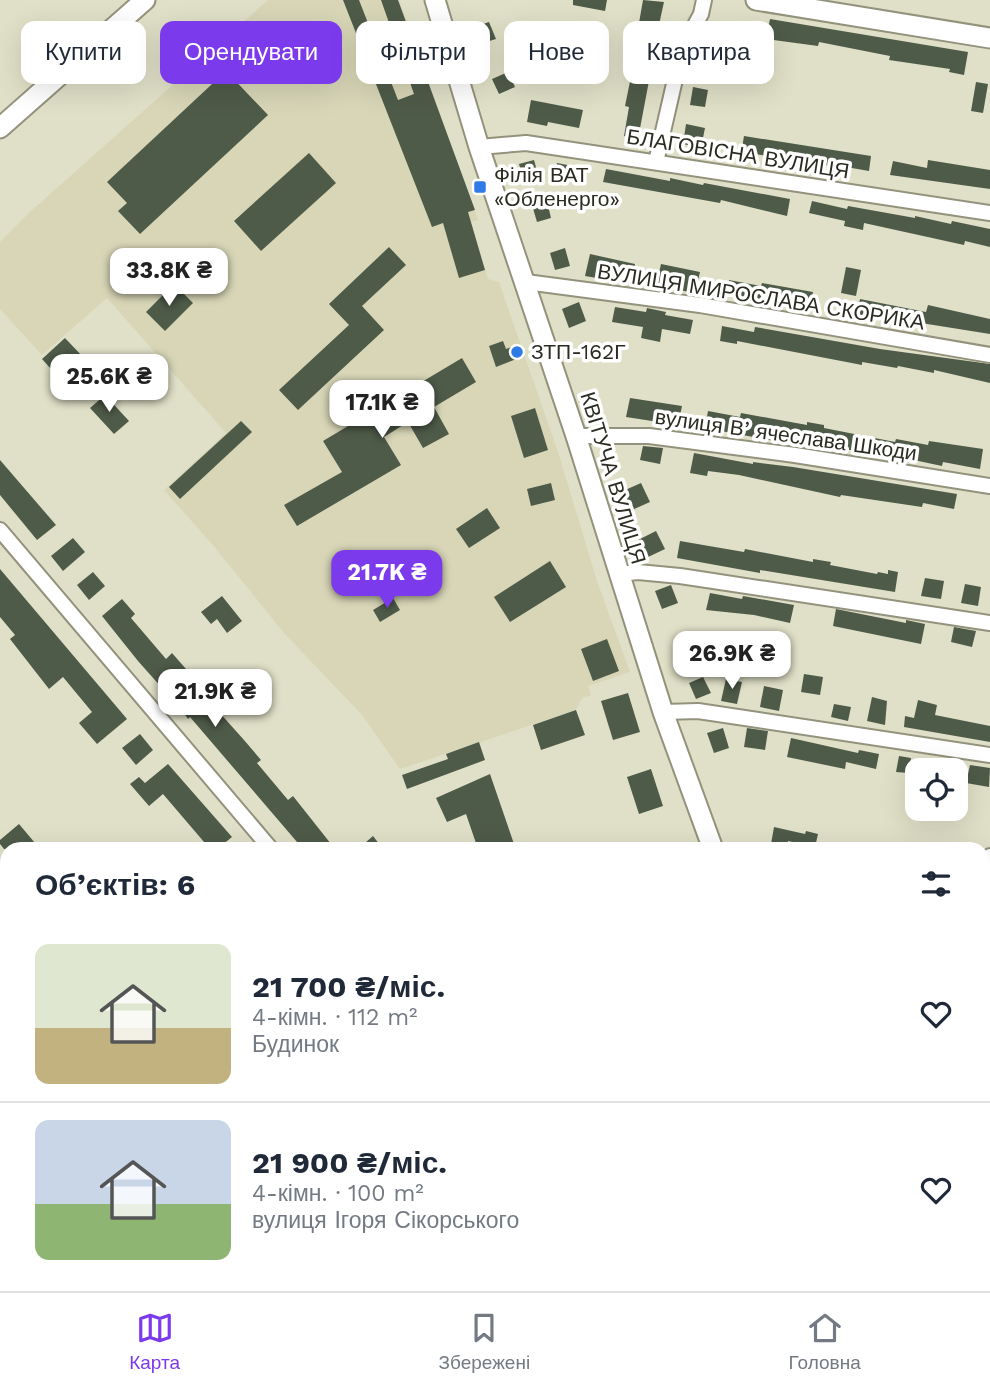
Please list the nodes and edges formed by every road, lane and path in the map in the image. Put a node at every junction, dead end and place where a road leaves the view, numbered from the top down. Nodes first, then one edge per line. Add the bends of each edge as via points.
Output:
1 (145, 0) edge
2 (435, 0) edge
3 (704, 0) edge
4 (756, 0) edge
5 (841, 7) edge
6 (990, 38) edge
7 (0, 128) edge
8 (479, 147) junction
9 (656, 162) junction
10 (990, 213) edge
11 (526, 282) junction
12 (990, 355) edge
13 (576, 436) junction
14 (990, 486) edge
15 (0, 530) edge
16 (619, 574) junction
17 (990, 623) edge
18 (663, 712) junction
19 (990, 755) edge
20 (265, 842) edge
21 (710, 842) edge

1 - 7 street
2 - 8 street, КВІТУЧА ВУЛИЦЯ
3 - 9 street via 681,49
4 - 5 street
5 - 6 street
8 - 9 street, БЛАГОВІСНА ВУЛИЦЯ via 526,144
8 - 11 street, КВІТУЧА ВУЛИЦЯ
9 - 10 street, БЛАГОВІСНА ВУЛИЦЯ
11 - 12 street, ВУЛИЦЯ МИРОСЛАВА СКОРИКА via 700,305
11 - 13 street, КВІТУЧА ВУЛИЦЯ
13 - 14 street, вулиця Вʼячеслава Шкоди via 649,436
13 - 16 street, КВІТУЧА ВУЛИЦЯ
15 - 20 street
16 - 17 street via 680,576
16 - 18 street, КВІТУЧА ВУЛИЦЯ
18 - 19 street via 698,711
18 - 21 street, КВІТУЧА ВУЛИЦЯ

